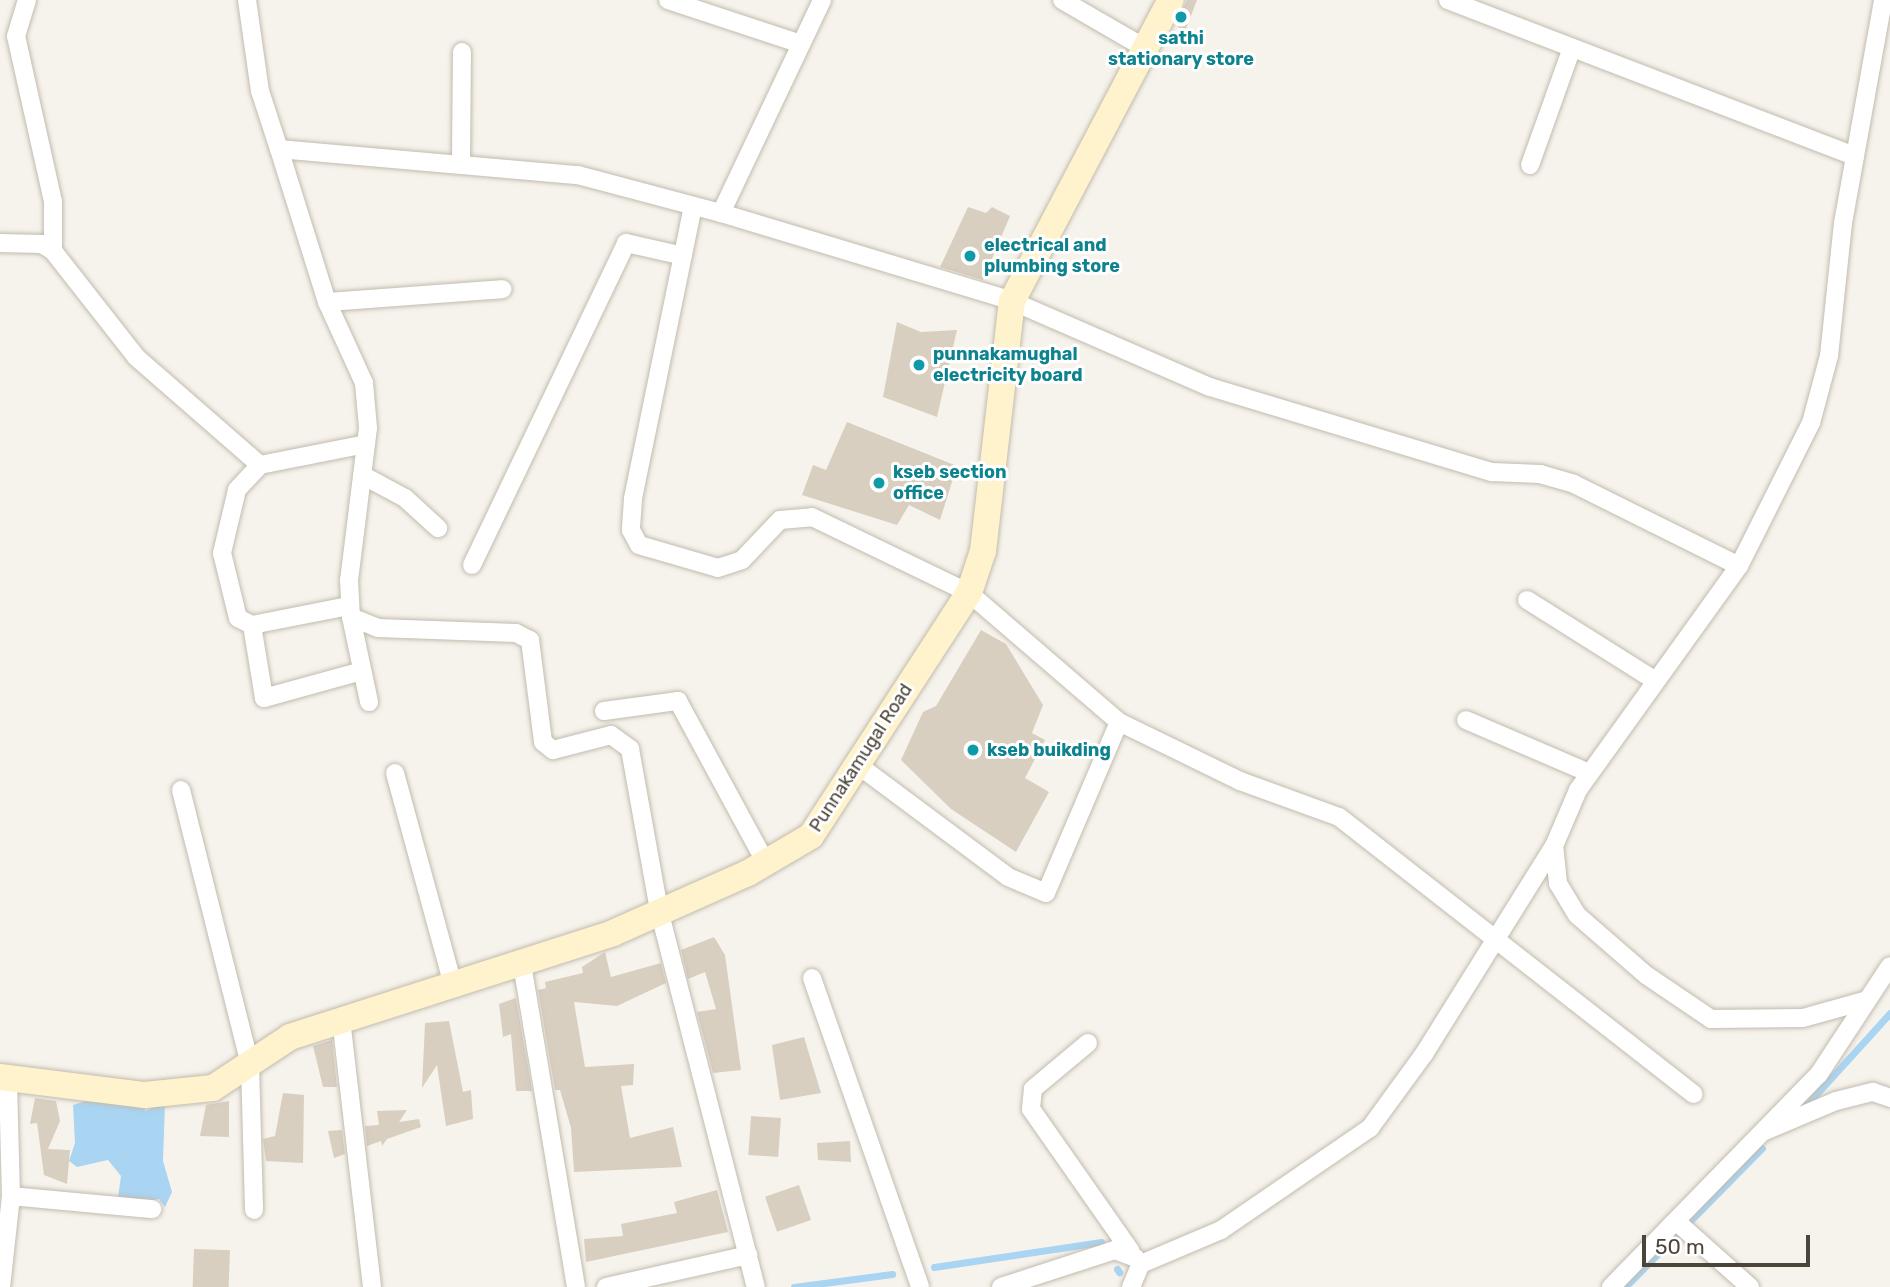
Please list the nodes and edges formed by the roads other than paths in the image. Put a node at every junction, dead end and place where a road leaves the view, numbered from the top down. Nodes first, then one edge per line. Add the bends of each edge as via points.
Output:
1 (27, 0) edge
2 (247, 0) edge
3 (668, 0) edge
4 (822, 0) edge
5 (1062, 0) edge
6 (1171, 0) edge
7 (1448, 0) edge
8 (1883, 0) edge
9 (8, 40) edge
10 (801, 44) junction
11 (1143, 47) junction
12 (1572, 48) junction
13 (462, 52) dead end
14 (279, 149) junction
15 (1854, 156) junction
16 (461, 161) junction
17 (1530, 166) dead end
18 (693, 206) junction
19 (721, 213) junction
20 (0, 243) edge
21 (53, 251) junction
22 (683, 256) junction
23 (503, 289) dead end
24 (1012, 301) junction
25 (327, 302) junction
26 (366, 444) junction
27 (260, 465) junction
28 (362, 475) junction
29 (438, 528) dead end
30 (472, 565) dead end
31 (1739, 566) junction
32 (969, 593) junction
33 (1527, 600) dead end
34 (350, 611) junction
35 (252, 625) junction
36 (362, 671) junction
37 (1654, 680) junction
38 (369, 702) dead end
39 (604, 711) dead end
40 (1466, 720) dead end
41 (1119, 722) junction
42 (858, 765) junction
43 (396, 773) dead end
44 (1589, 773) junction
45 (181, 790) dead end
46 (1554, 846) junction
47 (766, 863) junction
48 (659, 910) junction
49 (1495, 940) junction
50 (522, 964) junction
51 (1890, 966) edge
52 (811, 978) dead end
53 (453, 985) junction
54 (1883, 988) edge
55 (1864, 1001) junction
56 (341, 1019) junction
57 (1088, 1043) dead end
58 (250, 1065) junction
59 (4, 1078) edge
60 (1694, 1094) dead end
61 (1890, 1098) edge
62 (1762, 1132) junction
63 (11, 1196) junction
64 (152, 1209) dead end
65 (254, 1210) dead end
66 (1677, 1222) junction
67 (748, 1255) junction
68 (1136, 1258) junction
69 (1, 1287) edge
70 (372, 1287) edge
71 (576, 1287) edge
72 (607, 1287) edge
73 (756, 1287) edge
74 (920, 1287) edge
75 (1001, 1287) edge
76 (1131, 1287) edge
77 (1611, 1287) edge
78 (1750, 1287) edge

1 - 9 street
2 - 14 street via 260,91
3 - 10 street
4 - 10 street
5 - 11 street
6 - 11 street, Punnakamugal Road
7 - 12 street
8 - 15 street
9 - 21 street via 54,202
10 - 19 street
11 - 24 street, Punnakamugal Road
12 - 15 street
12 - 17 street
13 - 16 street
14 - 16 street
14 - 25 street
15 - 31 street via 1829,356 1811,423
16 - 18 street via 578,175
18 - 19 street
18 - 22 street
19 - 24 street
20 - 21 street via 42,244
21 - 27 street via 136,357
22 - 30 street via 626,243
22 - 32 street via 633,499 631,530 639,545 718,568 742,560 780,520 812,517
23 - 25 street
24 - 31 street via 1210,387 1492,472 1541,474 1574,484
24 - 32 street, Punnakamugal Road via 983,551
25 - 26 street via 365,383
26 - 27 street
26 - 28 street
27 - 35 street via 237,490 222,553 238,618
28 - 29 street via 405,498
28 - 34 street
31 - 37 street
32 - 41 street
32 - 42 street, Punnakamugal Road
33 - 37 street
34 - 35 street
34 - 36 street
34 - 48 street via 378,628 498,630 530,640 542,742 553,750 611,736 630,749
35 - 36 street via 264,698
36 - 38 street
37 - 44 street
39 - 47 street via 678,701
40 - 44 street
41 - 42 street via 1046,893 1008,877
41 - 49 street via 1240,780 1339,817
42 - 47 street, Punnakamugal Road via 811,836
43 - 53 street
44 - 46 street
45 - 58 street
46 - 49 street
46 - 55 street via 1558,883 1577,915 1646,975 1711,1019 1803,1018
47 - 48 street, Punnakamugal Road
48 - 50 street, Punnakamugal Road via 614,933
48 - 67 street
49 - 60 street
49 - 68 street via 1370,1128 1221,1230
50 - 53 street, Punnakamugal Road
50 - 71 street
51 - 54 street
52 - 74 street
53 - 56 street, Punnakamugal Road
54 - 55 street
55 - 62 street via 1819,1074
56 - 58 street, Punnakamugal Road via 290,1037
56 - 70 street
57 - 68 street via 1033,1090 1031,1109
58 - 59 street, Punnakamugal Road via 213,1088 145,1095
58 - 65 street
59 - 63 street
61 - 62 street via 1873,1092 1836,1101
62 - 66 street
63 - 64 street
63 - 69 street
66 - 77 street
66 - 78 street
67 - 72 street
67 - 73 street
68 - 75 street via 1115,1250
68 - 76 street

